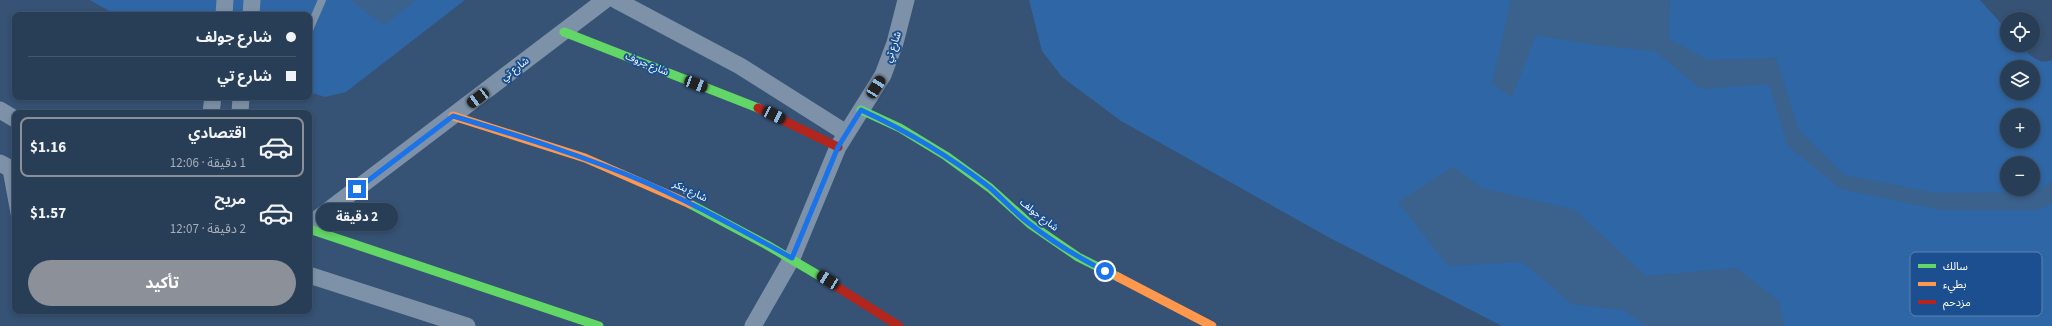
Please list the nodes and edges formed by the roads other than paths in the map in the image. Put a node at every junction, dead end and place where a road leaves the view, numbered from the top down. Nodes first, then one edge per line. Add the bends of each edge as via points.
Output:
1 (225, 0) edge
2 (252, 0) edge
3 (322, 0) edge
4 (605, 0) edge
5 (616, 0) edge
6 (906, 0) edge
7 (224, 12) edge
8 (250, 12) edge
9 (312, 23) edge
10 (564, 32) junction
11 (213, 100) edge
12 (241, 100) edge
13 (0, 110) edge
14 (211, 110) edge
15 (240, 110) edge
16 (861, 110) junction
17 (453, 116) junction
18 (12, 117) edge
19 (842, 140) junction
20 (7, 167) edge
21 (12, 198) edge
22 (312, 223) edge
23 (312, 230) edge
24 (792, 258) junction
25 (312, 276) edge
26 (467, 326) edge
27 (599, 326) edge
28 (753, 326) edge
29 (899, 326) edge
30 (1212, 326) edge

1 - 7 street
2 - 8 street
3 - 9 lane
4 - 10 street, شارع تي
5 - 19 street via 740,66
6 - 16 street, شارع تي via 895,43 883,75
10 - 17 street, شارع تي
10 - 19 street, شارع جروف
11 - 14 street
12 - 15 street
13 - 18 street
16 - 19 street, شارع تي
16 - 30 street, شارع جولف via 900,128 946,156 990,188 1030,224 1078,257
17 - 22 street, شارع تي
17 - 24 street, شارع بنكر via 578,156 648,184 710,213
19 - 24 street, شارع تي
20 - 21 lane
23 - 27 street
24 - 28 street, شارع تي
24 - 29 street, شارع بنكر
25 - 26 street

